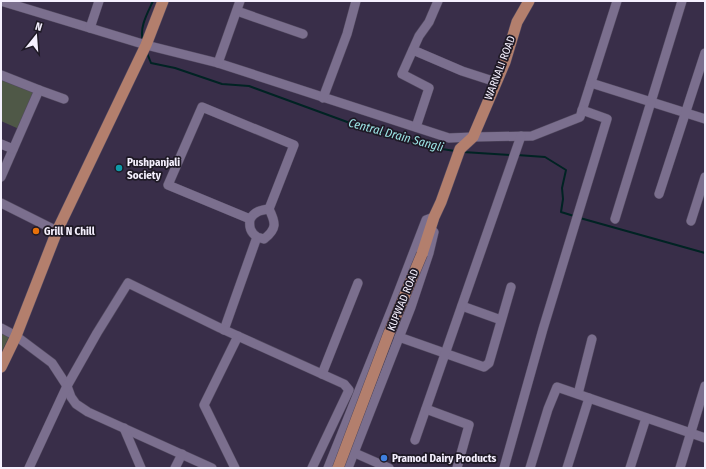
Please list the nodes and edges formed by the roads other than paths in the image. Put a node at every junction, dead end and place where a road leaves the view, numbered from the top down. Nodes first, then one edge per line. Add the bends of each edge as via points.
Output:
1 (1, 1) edge
2 (99, 1) edge
3 (162, 1) edge
4 (240, 1) edge
5 (356, 1) edge
6 (438, 1) edge
7 (529, 1) edge
8 (617, 1) edge
9 (682, 1) edge
10 (237, 11) junction
11 (90, 28) junction
12 (303, 34) dead end
13 (146, 45) junction
14 (413, 50) junction
15 (705, 53) edge
16 (218, 63) junction
17 (1, 75) edge
18 (496, 82) junction
19 (591, 82) junction
20 (38, 90) junction
21 (323, 98) junction
22 (64, 99) dead end
23 (652, 102) junction
24 (582, 110) junction
25 (685, 112) junction
26 (705, 118) edge
27 (416, 127) junction
28 (521, 136) junction
29 (473, 137) junction
30 (1, 144) edge
31 (13, 149) junction
32 (1, 177) edge
33 (705, 177) edge
34 (659, 194) dead end
35 (1, 202) edge
36 (441, 202) junction
37 (269, 209) junction
38 (434, 217) junction
39 (250, 219) junction
40 (615, 219) dead end
41 (691, 221) dead end
42 (57, 231) junction
43 (257, 237) junction
44 (358, 283) dead end
45 (511, 287) dead end
46 (462, 306) junction
47 (501, 320) junction
48 (1, 328) edge
49 (224, 330) junction
50 (238, 336) junction
51 (399, 337) junction
52 (592, 338) dead end
53 (14, 339) junction
54 (446, 353) junction
55 (3, 362) edge
56 (322, 374) junction
57 (67, 386) junction
58 (705, 386) edge
59 (349, 390) junction
60 (359, 391) junction
61 (578, 394) junction
62 (589, 398) junction
63 (426, 409) junction
64 (646, 418) junction
65 (124, 428) junction
66 (691, 433) junction
67 (705, 438) edge
68 (325, 440) junction
69 (415, 440) dead end
70 (337, 444) junction
71 (353, 453) junction
72 (182, 454) junction
73 (30, 468) edge
74 (141, 468) edge
75 (175, 468) edge
76 (212, 468) edge
77 (235, 468) edge
78 (312, 468) edge
79 (328, 468) edge
80 (338, 468) edge
81 (348, 468) edge
82 (389, 468) edge
83 (457, 468) edge
84 (504, 468) edge
85 (530, 468) edge
86 (567, 468) edge
87 (630, 468) edge
88 (680, 468) edge

1 - 11 street
2 - 11 street
3 - 13 main road
4 - 10 street
5 - 21 street via 347,34
6 - 14 street
7 - 18 main road, WARNALI ROAD via 517,22
8 - 19 street
9 - 23 street
10 - 12 street
10 - 16 street
11 - 13 street
13 - 16 street
13 - 42 main road
14 - 18 street
14 - 27 street via 402,74 429,88
15 - 25 street
16 - 21 street
17 - 20 street
18 - 29 main road, WARNALI ROAD
19 - 23 street
19 - 24 street
20 - 22 street
20 - 31 street
21 - 27 street
23 - 25 street
23 - 40 street
24 - 28 street via 580,117 532,136
24 - 84 street via 607,119
25 - 26 street
25 - 34 street
27 - 29 street via 449,138
28 - 29 street
28 - 46 street
29 - 36 main road, KUPWAD ROAD via 460,149
30 - 31 street
31 - 32 street
33 - 41 street
35 - 42 street
36 - 38 main road, KUPWAD ROAD
36 - 51 street via 429,253
37 - 39 street via 259,210
37 - 39 street via 294,145 202,107 168,185
37 - 43 street via 275,220 272,232 264,240
38 - 60 street via 426,220
38 - 80 main road, KUPWAD ROAD, bridge via 422,254
39 - 43 street via 249,226
42 - 53 main road
43 - 49 street
44 - 56 street
45 - 47 street
46 - 47 street
46 - 54 street
47 - 54 street via 489,363 484,367
48 - 53 street
49 - 50 street
49 - 57 street via 128,283
50 - 56 street
50 - 77 street via 204,404
51 - 54 street
51 - 71 street
52 - 61 street
53 - 55 main road
53 - 57 street via 52,363
54 - 63 street
56 - 59 street via 344,384
57 - 65 street via 76,404
57 - 73 street
58 - 66 street
59 - 60 street
59 - 68 street
60 - 70 street
61 - 62 street
61 - 85 street via 557,387
62 - 64 street
62 - 86 street
63 - 69 street
63 - 83 street via 469,425
64 - 66 street
64 - 87 street
65 - 72 street
65 - 74 street
66 - 67 street
66 - 88 street
68 - 70 street
68 - 78 street
70 - 71 street
70 - 79 street
71 - 81 street
71 - 82 street
72 - 75 street
72 - 76 street

